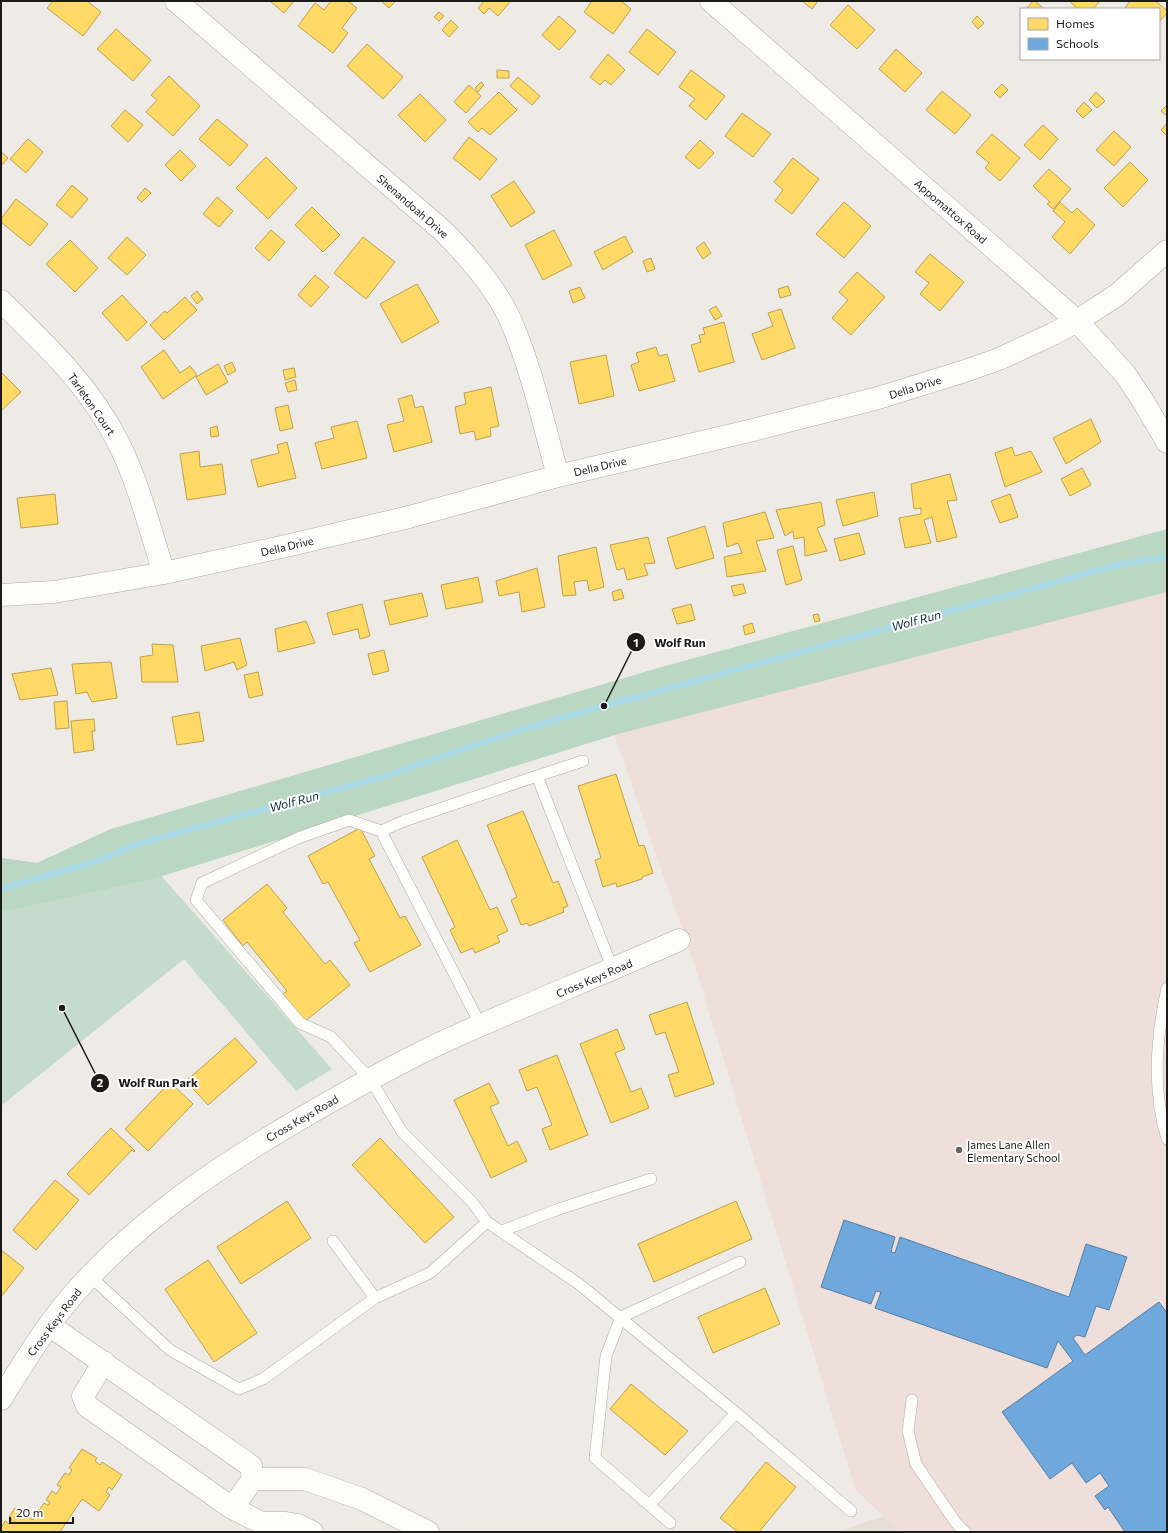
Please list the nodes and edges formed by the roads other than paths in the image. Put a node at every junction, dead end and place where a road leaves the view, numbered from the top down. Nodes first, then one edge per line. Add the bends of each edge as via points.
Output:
1 (176, 1) edge
2 (711, 1) edge
3 (1167, 250) edge
4 (1, 301) edge
5 (1077, 321) junction
6 (1167, 442) edge
7 (558, 476) junction
8 (164, 573) junction
9 (1, 596) edge
10 (583, 761) dead end
11 (538, 776) junction
12 (381, 831) junction
13 (679, 940) dead end
14 (613, 970) junction
15 (1167, 988) edge
16 (481, 1026) junction
17 (371, 1080) junction
18 (1167, 1139) edge
19 (651, 1179) dead end
20 (487, 1222) junction
21 (502, 1231) junction
22 (333, 1241) dead end
23 (740, 1262) dead end
24 (90, 1276) junction
25 (375, 1298) junction
26 (621, 1317) junction
27 (49, 1325) junction
28 (104, 1362) junction
29 (1, 1398) edge
30 (912, 1400) dead end
31 (736, 1413) junction
32 (253, 1479) junction
33 (649, 1505) junction
34 (232, 1508) junction
35 (851, 1511) dead end
36 (670, 1523) dead end
37 (312, 1532) edge
38 (428, 1532) edge
39 (964, 1532) edge

1 - 7 street, Shenandoah Drive via 468,256 490,285 513,325
2 - 5 street, Appomattox Road
3 - 5 street, Della Drive via 1117,294
4 - 8 street, Tarleton Court via 54,353 107,422 130,469
5 - 6 street, Appomattox Road via 1125,374
5 - 7 street, Della Drive via 999,359 878,398
7 - 8 street, Della Drive via 409,517
8 - 9 street, Della Drive via 54,592
10 - 11 lane
11 - 12 lane
11 - 14 lane
12 - 16 lane
12 - 17 lane via 349,820 298,838 202,883 196,900 300,1022 331,1036
13 - 14 street, Cross Keys Road
14 - 16 street, Cross Keys Road
15 - 18 lane via 1156,1057 1156,1091
16 - 17 street, Cross Keys Road via 454,1037
17 - 20 lane via 402,1132 472,1202
17 - 24 street, Cross Keys Road via 224,1164 115,1250
19 - 21 lane via 556,1210
20 - 21 lane
20 - 25 lane via 430,1273
21 - 26 lane via 579,1284
22 - 25 lane
23 - 26 lane
24 - 25 lane via 170,1350 240,1389 262,1379
24 - 27 street, Cross Keys Road
26 - 31 lane
26 - 33 lane via 606,1356 594,1458
27 - 28 street
27 - 29 street, Cross Keys Road
28 - 32 street via 251,1466
28 - 34 street via 83,1396 87,1406
30 - 39 lane via 908,1431 916,1464
31 - 33 lane
31 - 35 lane
32 - 34 street
32 - 38 street via 305,1479 362,1499
33 - 36 lane
34 - 37 street via 262,1523 298,1525

